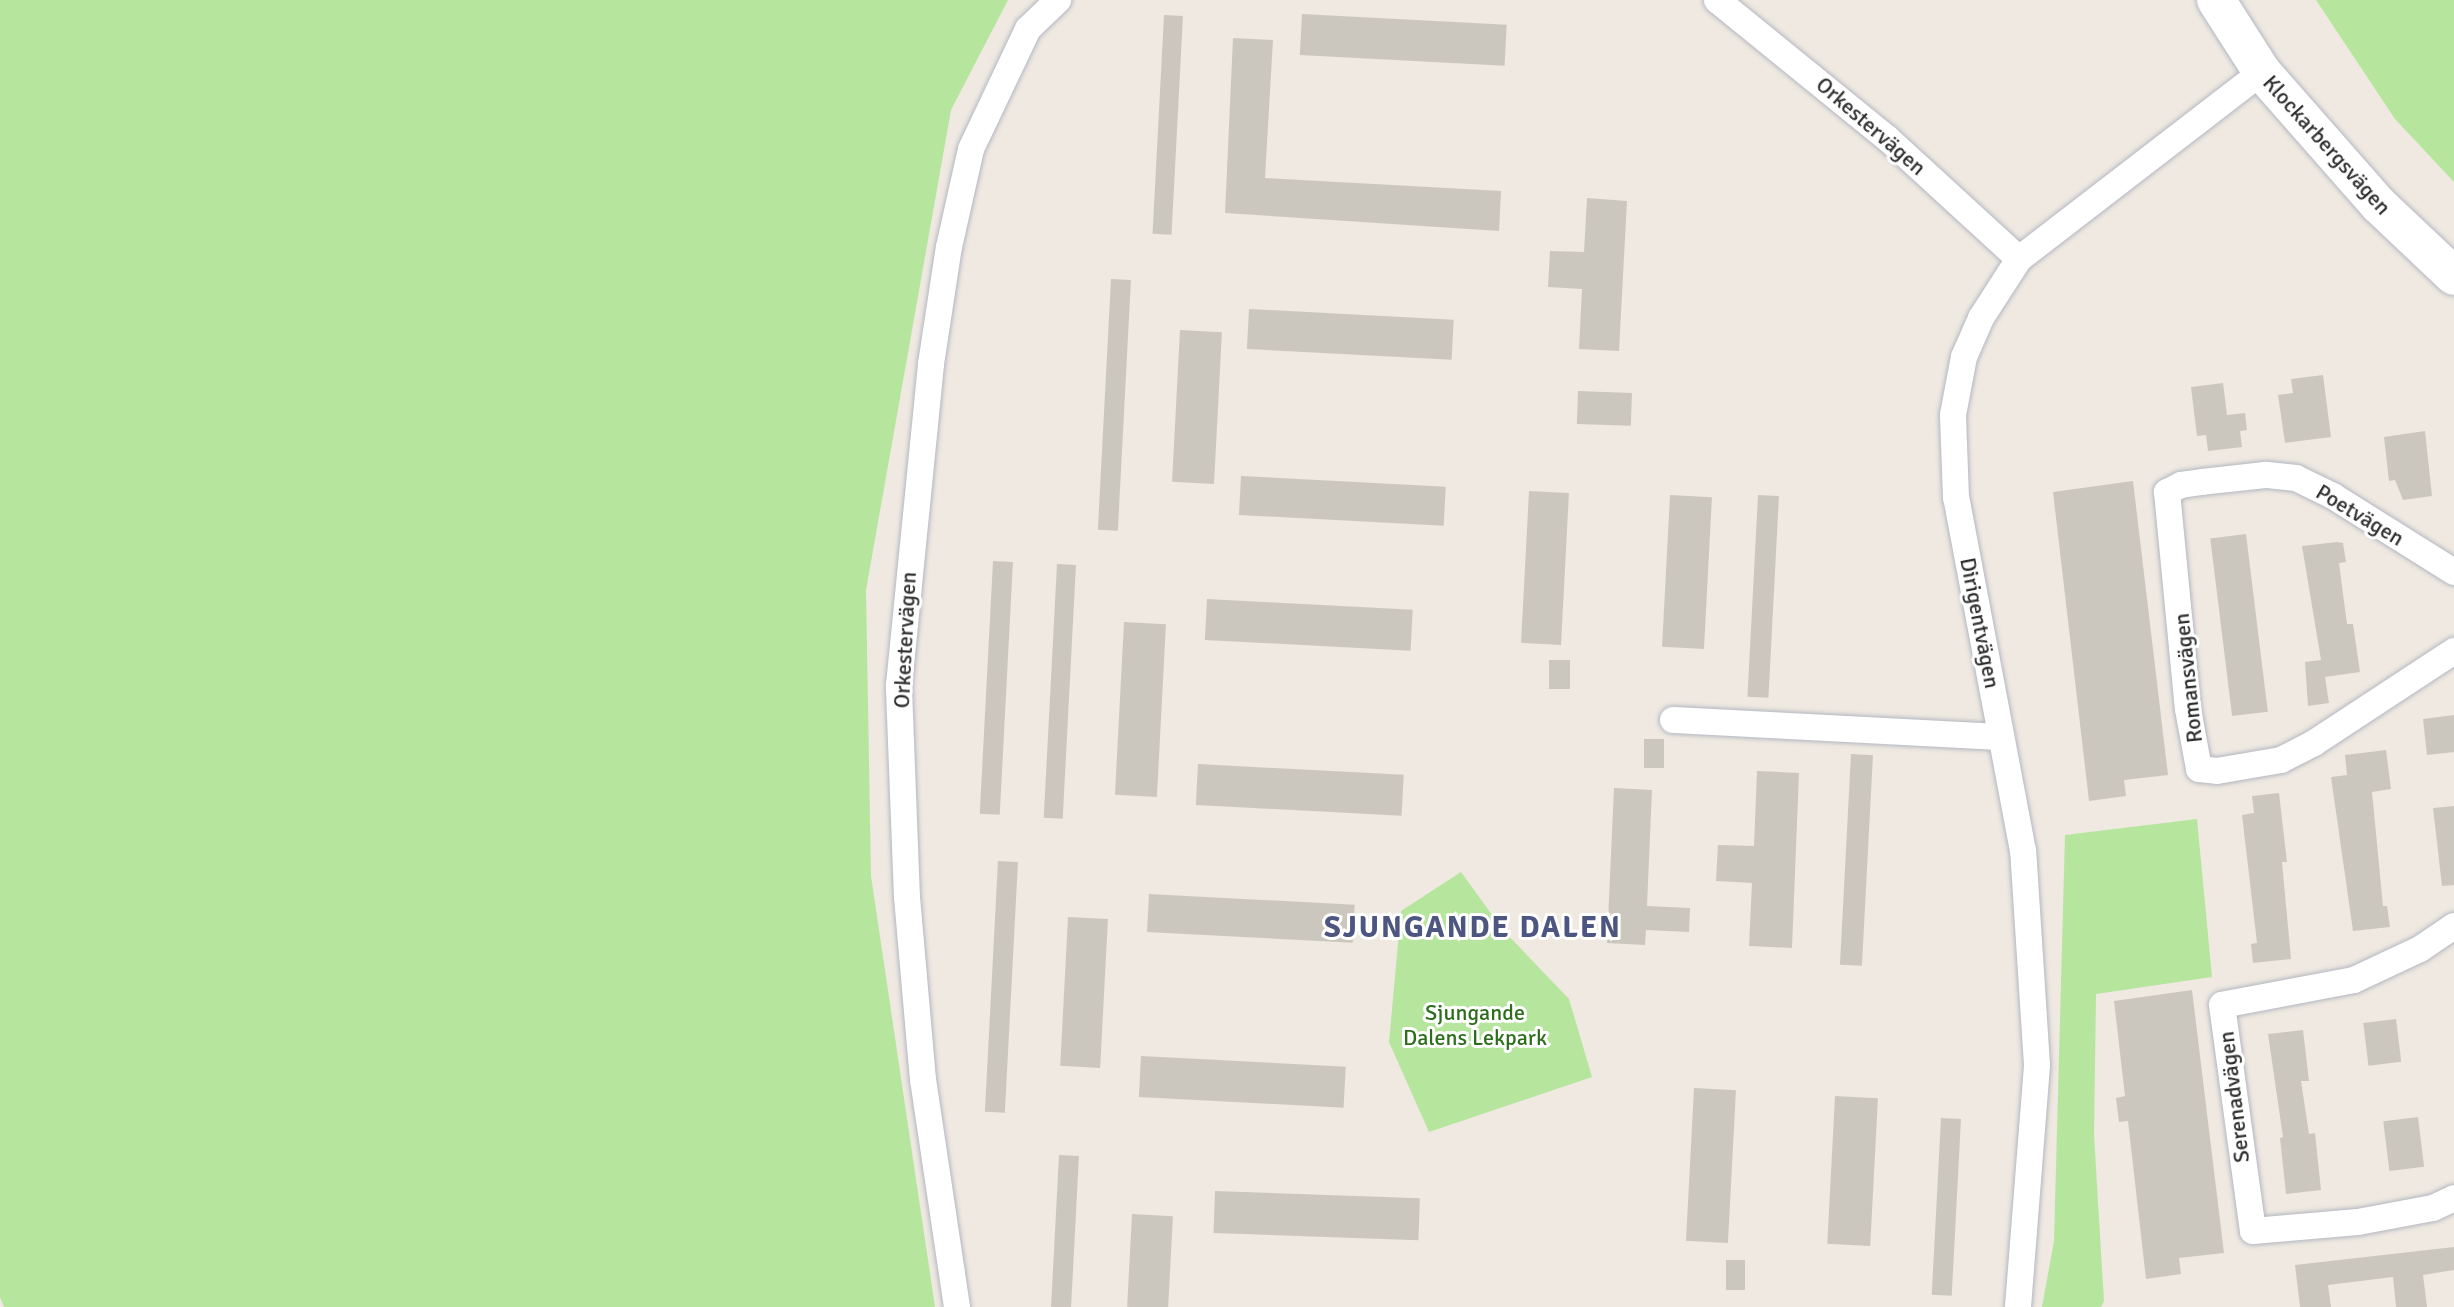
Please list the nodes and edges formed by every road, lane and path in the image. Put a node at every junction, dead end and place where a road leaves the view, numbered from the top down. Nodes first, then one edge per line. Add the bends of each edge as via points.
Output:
1 (1058, 0) edge
2 (1717, 0) edge
3 (2216, 0) edge
4 (2262, 72) junction
5 (2019, 259) junction
6 (2454, 276) edge
7 (2167, 492) joint
8 (2454, 572) edge
9 (2454, 651) edge
10 (1673, 720) dead end
11 (2001, 737) junction
12 (2454, 926) edge
13 (2454, 1198) edge
14 (957, 1307) edge
15 (2018, 1307) edge

1 - 14 street, Orkestervägen via 1028,29 971,149 931,364 899,685 907,898 923,1080
2 - 5 street, Orkestervägen via 1887,138
3 - 4 main road, Klockarbergsvägen
4 - 5 street, Dirigentvägen
4 - 6 main road, Klockarbergsvägen via 2379,205
5 - 11 street, Dirigentvägen via 1975,331 1964,357 1953,415 1956,498
7 - 8 street, Poetvägen via 2181,485 2265,475 2296,478
7 - 9 street, Romansvägen via 2188,709 2199,769 2281,760
10 - 11 street
11 - 15 street, Dirigentvägen via 2023,851 2037,1065
12 - 13 street, Serenadvägen via 2420,949 2354,980 2222,1005 2253,1231 2358,1222 2433,1208

